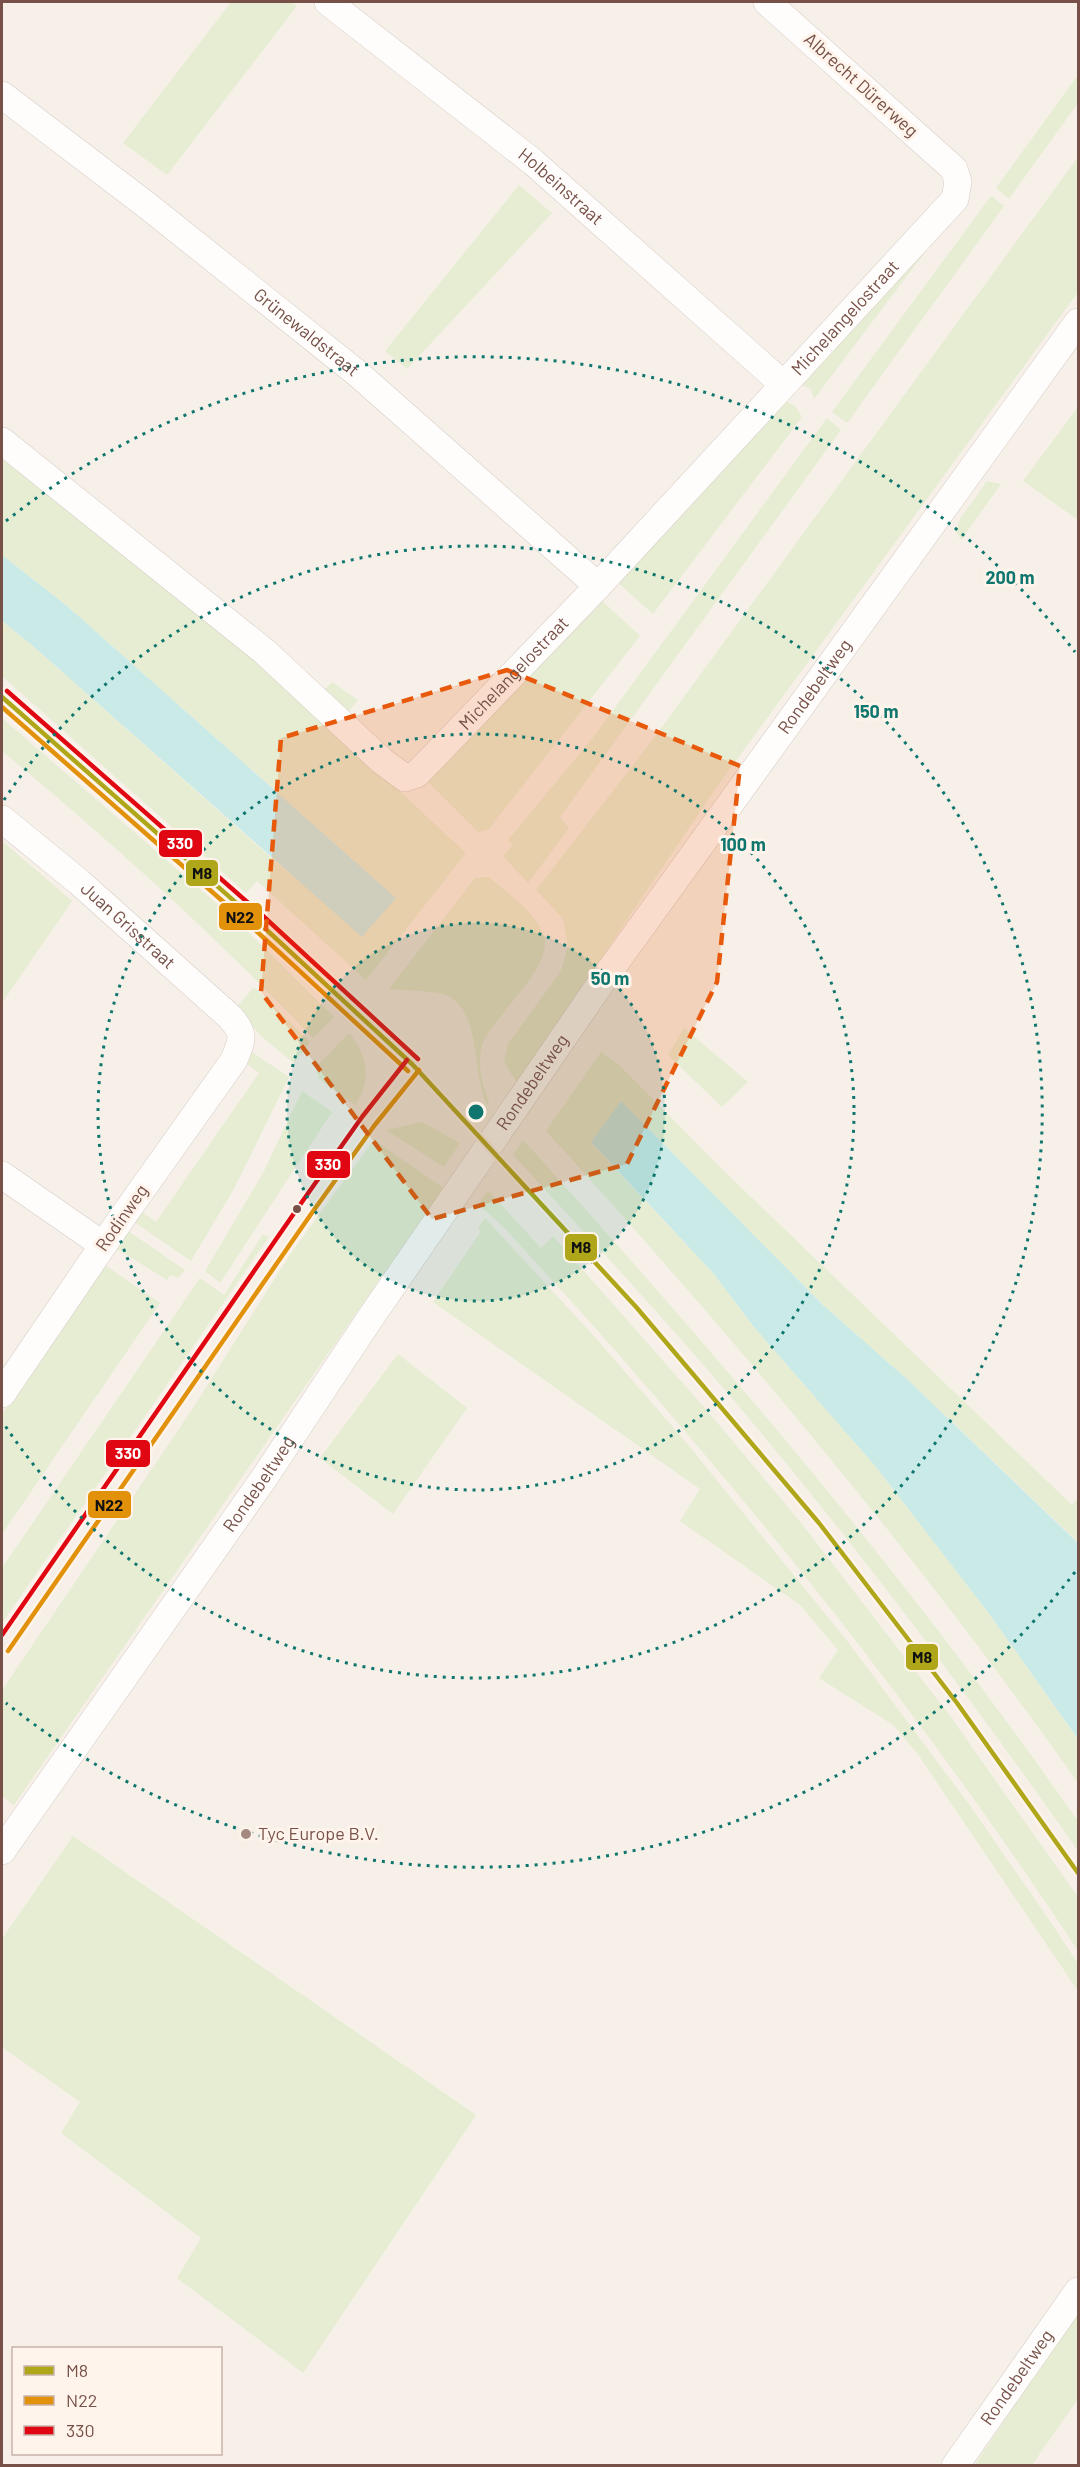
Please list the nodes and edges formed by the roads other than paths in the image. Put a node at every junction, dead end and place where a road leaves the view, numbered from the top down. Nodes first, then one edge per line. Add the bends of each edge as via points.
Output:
1 (328, 2) edge
2 (767, 2) edge
3 (2, 95) edge
4 (954, 169) joint
5 (1078, 322) edge
6 (783, 384) junction
7 (2, 441) edge
8 (598, 586) junction
9 (2, 819) edge
10 (242, 1041) joint
11 (2, 1175) edge
12 (103, 1245) junction
13 (2, 1394) edge
14 (2, 1851) edge
15 (1078, 2291) edge
16 (955, 2466) edge

1 - 6 street, Holbeinstraat via 533,162
2 - 4 street, Albrecht Dürerweg
3 - 8 street, Grünewaldstraat via 357,373
4 - 6 street, Michelangelostraat via 958,182 955,199
5 - 14 street, Rondebeltweg via 603,980 262,1481
6 - 8 street, Michelangelostraat
7 - 8 street, Michelangelostraat via 266,652 405,778 417,774
9 - 10 street, Juan Grisstraat via 230,1017 241,1030
10 - 12 street, Rodinweg via 234,1060
11 - 12 street
12 - 13 street, Rodinweg
15 - 16 street, Rondebeltweg

